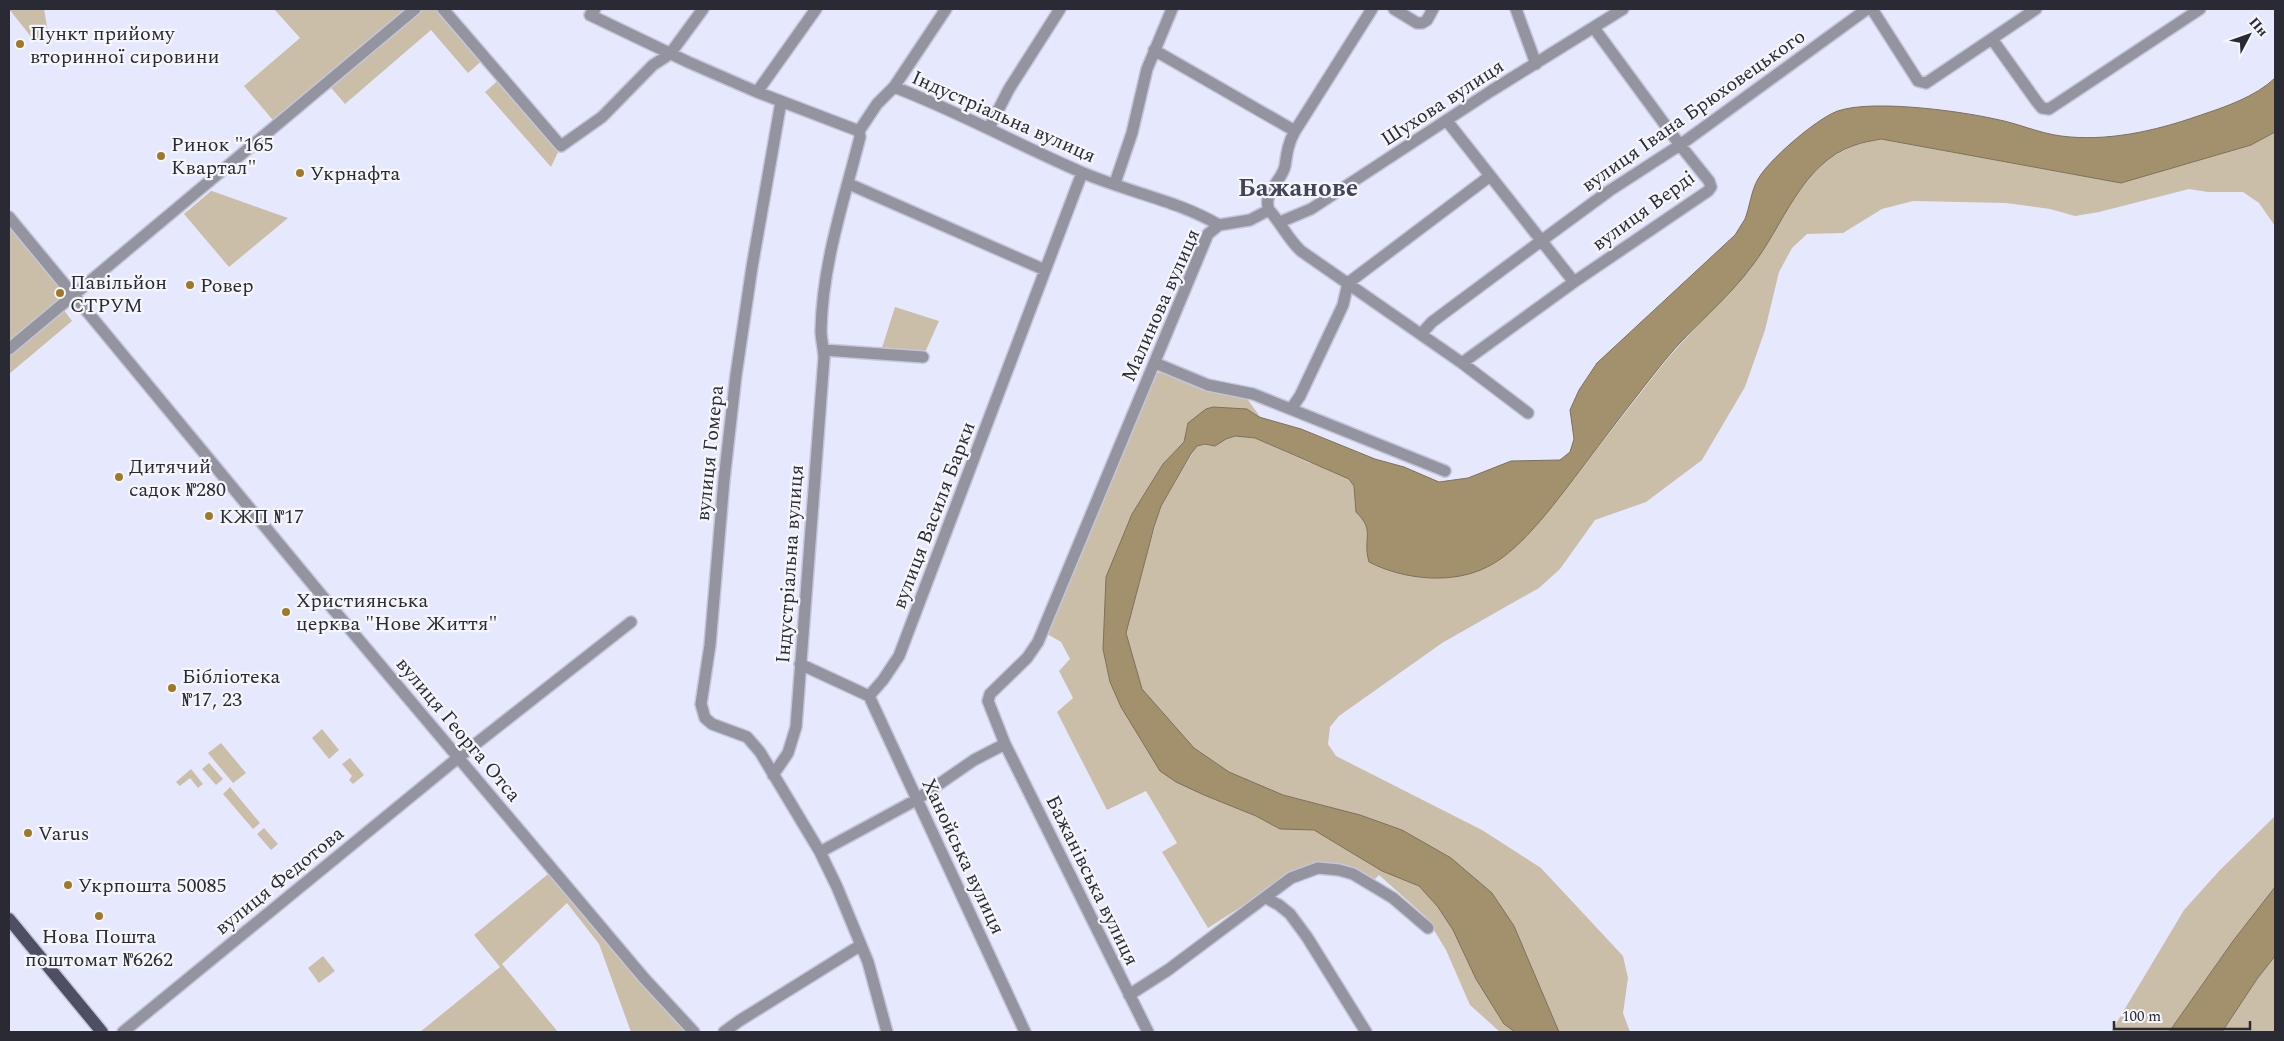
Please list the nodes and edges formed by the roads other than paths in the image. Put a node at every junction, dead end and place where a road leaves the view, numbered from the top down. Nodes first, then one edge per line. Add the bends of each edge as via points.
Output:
1 (415, 9) edge
2 (443, 9) edge
3 (594, 9) edge
4 (703, 9) edge
5 (816, 9) edge
6 (946, 9) edge
7 (1060, 9) edge
8 (1172, 9) edge
9 (1372, 9) edge
10 (1394, 9) edge
11 (1433, 9) edge
12 (1516, 9) edge
13 (1623, 9) edge
14 (1867, 9) edge
15 (1872, 9) edge
16 (2036, 9) edge
17 (2200, 9) edge
18 (1594, 28) junction
19 (1992, 39) junction
20 (1154, 50) junction
21 (670, 54) junction
22 (1536, 64) junction
23 (894, 87) junction
24 (757, 92) junction
25 (781, 102) junction
26 (1447, 121) junction
27 (989, 128) junction
28 (859, 131) junction
29 (1295, 131) junction
30 (1680, 145) junction
31 (1082, 173) junction
32 (1490, 176) junction
33 (1115, 183) junction
34 (848, 184) junction
35 (1269, 210) junction
36 (9, 216) edge
37 (1280, 222) junction
38 (1220, 225) junction
39 (1541, 241) junction
40 (1045, 270) junction
41 (1574, 282) junction
42 (1348, 283) junction
43 (74, 294) junction
44 (1421, 334) junction
45 (9, 349) edge
46 (824, 350) junction
47 (923, 356) dead end
48 (1155, 363) junction
49 (1462, 363) junction
50 (1291, 409) junction
51 (1528, 413) dead end
52 (1445, 471) dead end
53 (631, 622) dead end
54 (800, 664) junction
55 (868, 696) junction
56 (1005, 744) junction
57 (459, 757) junction
58 (773, 775) junction
59 (916, 800) junction
60 (820, 852) junction
61 (1266, 898) junction
62 (9, 919) edge
63 (1428, 928) dead end
64 (861, 945) junction
65 (1129, 995) junction
66 (102, 1032) edge
67 (123, 1032) edge
68 (694, 1032) edge
69 (724, 1032) edge
70 (887, 1032) edge
71 (1025, 1032) edge
72 (1148, 1032) edge
73 (1366, 1032) edge

1 - 43 street
2 - 21 street via 561,146 602,116 653,65
3 - 21 street via 590,15
4 - 21 street
5 - 24 street
6 - 23 street
7 - 27 street
8 - 20 street
9 - 29 street
10 - 11 street via 1417,23 1427,20
12 - 22 street
13 - 18 street, Шухова вулиця
14 - 30 street, вулиця Івана Брюховецького
15 - 19 street via 1922,83
16 - 19 street
17 - 19 street via 2049,109 2042,108 2037,102
18 - 22 street, Шухова вулиця
18 - 30 street, вулиця Верді
20 - 29 street
20 - 33 street
21 - 24 street
22 - 26 street, Шухова вулиця
23 - 27 street, Індустріальна вулиця
23 - 28 street, Індустріальна вулиця via 877,104
24 - 25 street
25 - 28 street
25 - 58 street, вулиця Гомера via 736,375 710,645 701,704 705,718 712,724 748,737
26 - 32 street
26 - 37 street, Шухова вулиця via 1311,209
27 - 31 street, Індустріальна вулиця
28 - 34 street, Індустріальна вулиця
29 - 35 street via 1289,142 1285,167 1267,201
30 - 39 street, вулиця Івана Брюховецького
30 - 41 street, вулиця Верді via 1709,181 1708,191
31 - 33 street, Індустріальна вулиця
31 - 40 street, вулиця Василя Барки
32 - 39 street
32 - 42 street
33 - 38 street, Індустріальна вулиця via 1200,214
34 - 40 street
34 - 46 street, Індустріальна вулиця via 826,281 821,332
35 - 37 street
35 - 38 street, Малинова вулиця via 1250,220
36 - 43 street, вулиця Георга Отса
37 - 42 street via 1290,241 1301,251
38 - 48 street, Малинова вулиця via 1208,234
39 - 41 street
39 - 44 street, вулиця Івана Брюховецького via 1432,322
40 - 55 street, вулиця Василя Барки via 899,656
41 - 49 street, вулиця Верді
42 - 44 street
42 - 50 street via 1343,305
43 - 45 street
43 - 57 street, вулиця Георга Отса
44 - 49 street
46 - 47 street
46 - 54 street, Індустріальна вулиця
48 - 50 street via 1208,384 1253,394
48 - 56 street, Малинова вулиця via 1038,642 1027,658 990,694 989,707
49 - 51 street
50 - 52 street
53 - 57 street, вулиця Федотова
54 - 55 street
54 - 58 street, Індустріальна вулиця via 793,738
55 - 59 street, Ханойська вулиця
56 - 59 street via 974,760
56 - 65 street, Бажанівська вулиця
57 - 67 street, вулиця Федотова
57 - 68 street, вулиця Георга Отса via 644,978
58 - 60 street, вулиця Гомера
59 - 60 street
59 - 71 street, Ханойська вулиця
60 - 64 street, вулиця Гомера
61 - 63 street via 1303,872 1318,868 1339,870 1353,874 1393,898
61 - 65 street
61 - 73 street via 1290,914
62 - 66 main road
64 - 69 street
64 - 70 street, вулиця Гомера
65 - 72 street, Бажанівська вулиця

